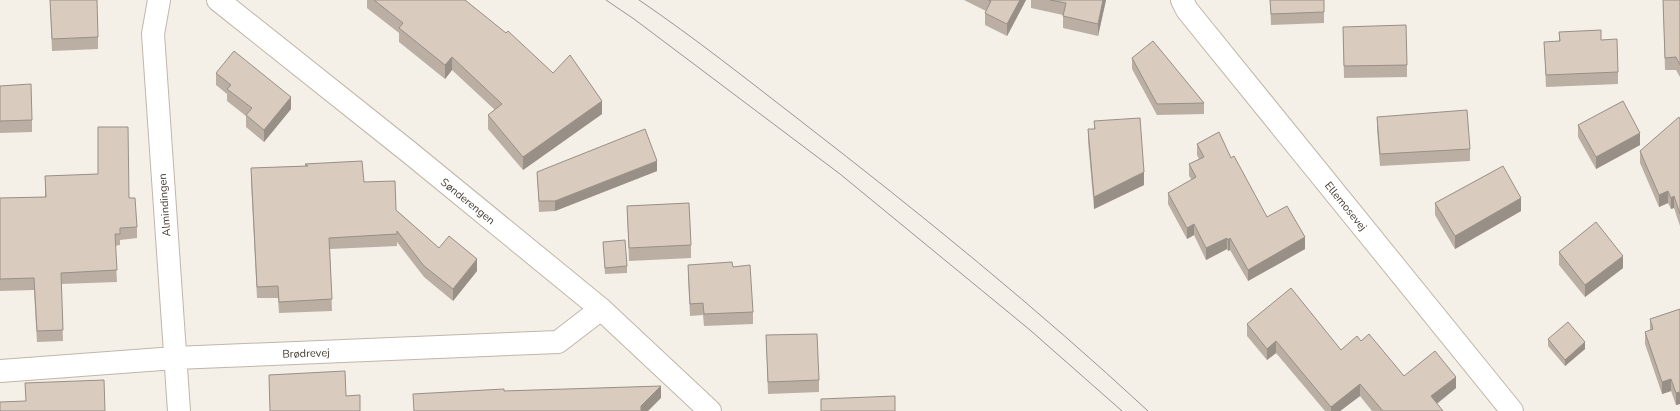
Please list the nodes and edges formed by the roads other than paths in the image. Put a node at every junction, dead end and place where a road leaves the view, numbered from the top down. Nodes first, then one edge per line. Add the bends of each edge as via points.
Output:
1 (159, 0) edge
2 (218, 0) edge
3 (1182, 0) edge
4 (601, 309) junction
5 (175, 358) junction
6 (0, 371) edge
7 (179, 411) edge
8 (710, 411) edge
9 (1512, 411) edge

1 - 5 street, Almindingen via 153,34
2 - 4 street, Sønderengen
3 - 9 street, Ellemosevej via 1187,10
4 - 5 street, Brødrevej via 558,342
4 - 8 street, Sønderengen
5 - 6 street, Brødrevej
5 - 7 street, Almindingen

